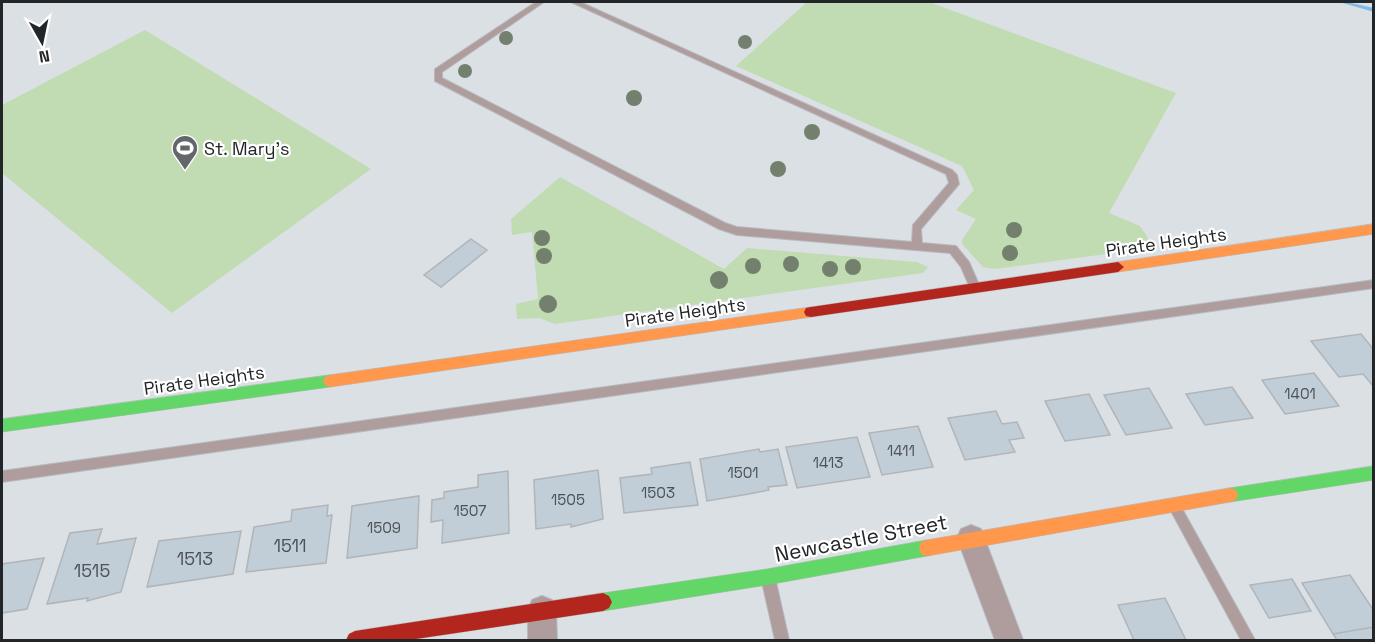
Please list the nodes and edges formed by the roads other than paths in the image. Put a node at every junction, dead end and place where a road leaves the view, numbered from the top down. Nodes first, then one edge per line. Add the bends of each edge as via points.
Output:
1 (540, 2) edge
2 (575, 2) edge
3 (1374, 229) edge
4 (916, 245) junction
5 (1374, 284) edge
6 (975, 288) junction
7 (2, 426) edge
8 (2, 477) edge
9 (1371, 479) edge
10 (1173, 504) junction
11 (971, 538) junction
12 (767, 577) junction
13 (542, 610) junction
14 (355, 640) edge
15 (543, 640) edge
16 (782, 640) edge
17 (1009, 640) edge
18 (1248, 640) edge

1 - 4 lane via 438,71 438,79 730,229
2 - 4 lane via 949,172 954,184 916,228
3 - 6 street, Pirate Heights
4 - 6 lane via 952,249 965,265
5 - 8 lane
6 - 7 street, Pirate Heights
9 - 10 street, Newcastle Street
10 - 11 street, Newcastle Street
10 - 18 lane
11 - 12 street, Newcastle Street
11 - 17 street
12 - 13 street, Newcastle Street
12 - 16 lane
13 - 14 street, Newcastle Street
13 - 15 street

